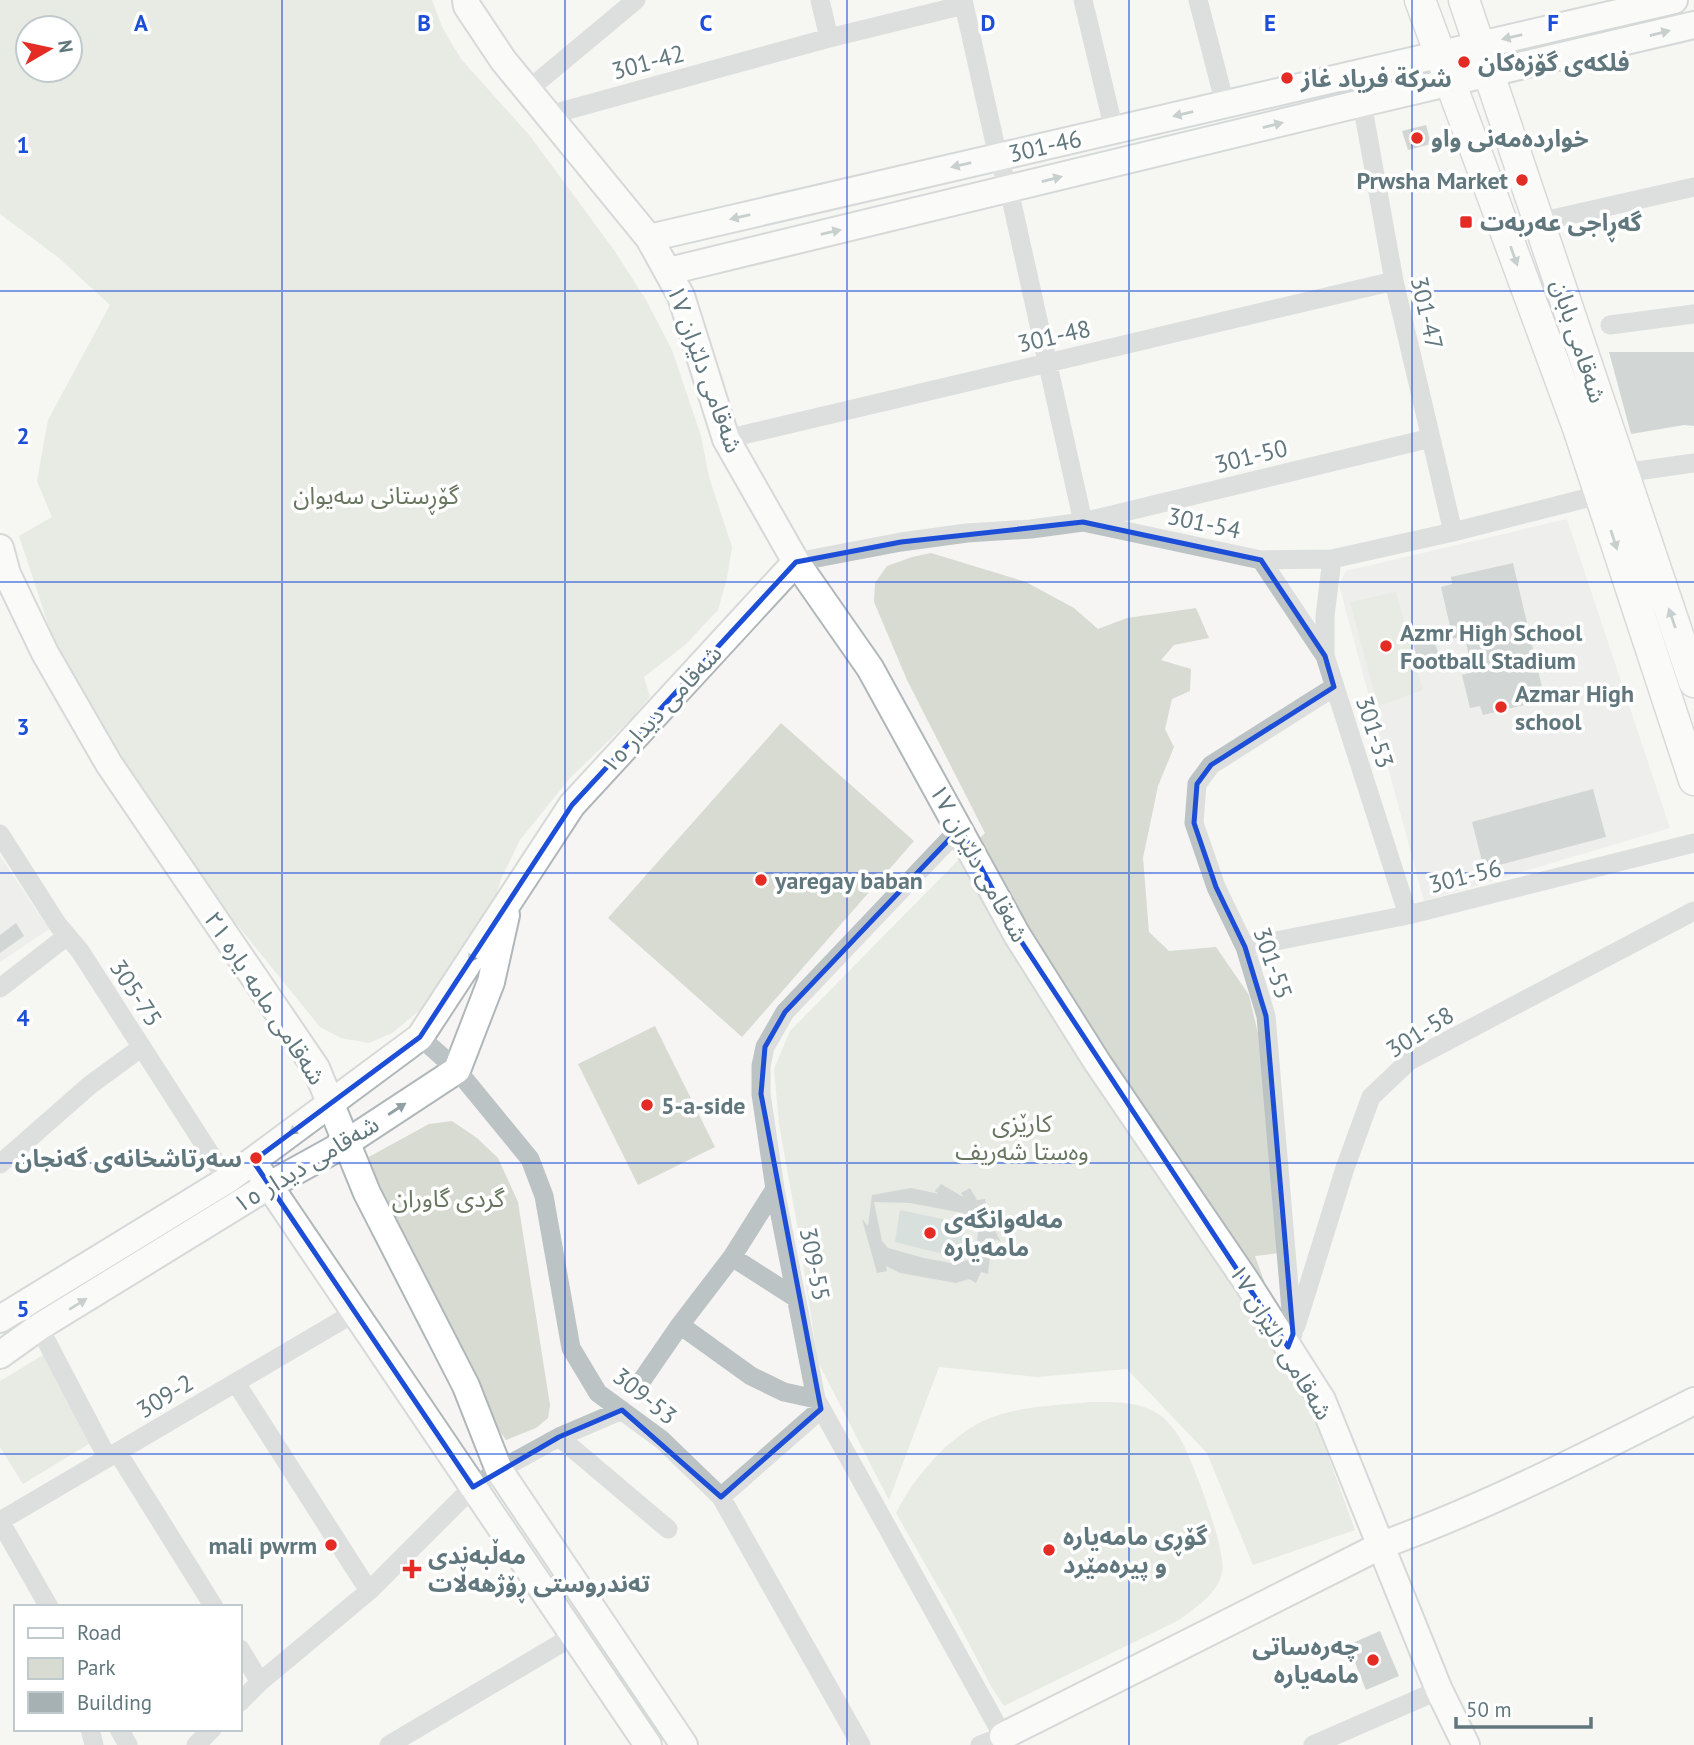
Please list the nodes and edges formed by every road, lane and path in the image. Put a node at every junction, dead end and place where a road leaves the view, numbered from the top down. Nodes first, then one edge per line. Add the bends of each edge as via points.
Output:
1 (636, 0) edge
2 (820, 0) edge
3 (1083, 0) edge
4 (1198, 0) edge
5 (1420, 0) edge
6 (1464, 0) edge
7 (1674, 0) edge
8 (469, 2) edge
9 (963, 2) edge
10 (1694, 27) edge
11 (829, 38) junction
12 (1480, 45) junction
13 (1440, 54) junction
14 (1490, 74) junction
15 (1451, 84) junction
16 (528, 90) junction
17 (1362, 103) junction
18 (1225, 104) junction
19 (550, 115) junction
20 (1114, 130) junction
21 (998, 157) junction
22 (1694, 187) edge
23 (1009, 190) junction
24 (1539, 222) junction
25 (649, 238) junction
26 (669, 271) junction
27 (1394, 281) junction
28 (1694, 314) edge
29 (1610, 325) dead end
30 (1048, 363) junction
31 (1431, 438) junction
32 (726, 439) junction
33 (1694, 463) edge
34 (1623, 473) junction
35 (1599, 495) junction
36 (1083, 522) junction
37 (1453, 532) junction
38 (0, 548) edge
39 (1332, 559) junction
40 (1261, 560) junction
41 (796, 562) junction
42 (1325, 656) junction
43 (1694, 682) edge
44 (1334, 687) junction
45 (1694, 780) edge
46 (960, 828) junction
47 (0, 834) edge
48 (1694, 843) edge
49 (510, 896) junction
50 (1694, 911) edge
51 (1408, 915) junction
52 (67, 936) junction
53 (1245, 947) junction
54 (0, 988) edge
55 (420, 1037) junction
56 (142, 1047) junction
57 (457, 1069) junction
58 (329, 1103) junction
59 (346, 1143) junction
60 (253, 1161) junction
61 (0, 1164) edge
62 (228, 1180) junction
63 (270, 1185) junction
64 (775, 1189) junction
65 (732, 1257) junction
66 (796, 1298) junction
67 (354, 1313) junction
68 (0, 1319) edge
69 (680, 1325) junction
70 (39, 1327) junction
71 (1291, 1341) junction
72 (0, 1355) edge
73 (236, 1382) junction
74 (640, 1383) dead end
75 (1694, 1401) edge
76 (818, 1404) junction
77 (622, 1410) junction
78 (559, 1437) junction
79 (112, 1455) junction
80 (499, 1470) junction
81 (473, 1487) junction
82 (721, 1497) junction
83 (2, 1527) edge
84 (668, 1529) dead end
85 (1382, 1545) junction
86 (369, 1591) junction
87 (46, 1603) edge
88 (213, 1605) edge
89 (575, 1635) junction
90 (242, 1652) edge
91 (260, 1682) junction
92 (1440, 1690) junction
93 (242, 1700) edge
94 (210, 1731) edge
95 (997, 1742) edge
96 (196, 1745) edge
97 (389, 1745) edge
98 (648, 1745) edge
99 (684, 1745) edge
100 (861, 1745) edge
101 (1313, 1745) edge
102 (1466, 1745) edge

1 - 16 street
2 - 11 street
3 - 20 street
4 - 18 street
5 - 13 main road
6 - 12 main road, شەقامی بابان
7 -> 12 main road, 301-46
8 - 16 main road, شەقامی دلێران ١٧ via 503,60
9 - 11 street, 301-42
9 - 21 street
14 -> 10 main road, 301-46
11 - 19 street, 301-42
12 - 13 main road, 301-46
12 - 14 main road, شەقامی بابان
13 - 15 main road
13 - 18 main road, 301-46
14 - 15 main road, 301-46
14 - 24 main road, شەقامی بابان
15 - 17 main road, 301-46
15 -> 35 main road
16 - 19 main road, شەقامی دلێران ١٧
23 -> 17 main road, 301-46
17 - 27 street, 301-47
18 -> 20 main road, 301-46
19 - 25 main road, شەقامی دلێران ١٧
20 - 21 main road, 301-46
21 - 23 street
21 -> 25 main road, 301-46
22 - 24 street
26 -> 23 main road, 301-46
23 - 30 street
24 - 34 main road, شەقامی بابان
25 - 26 main road, شەقامی دلێران ١٧
26 - 32 main road, شەقامی دلێران ١٧
27 - 30 street, 301-48
27 - 31 street, 301-47
28 - 29 street
30 - 32 street, 301-48
30 - 36 street
31 - 36 street, 301-50
31 - 37 street, 301-47
32 - 41 main road, شەقامی دلێران ١٧
33 - 34 street
43 -> 34 main road, شەقامی بابان
35 - 37 street, 301-54
35 -> 45 main road
36 - 40 street, 301-54
36 - 41 street, 301-54 via 901,542
37 - 39 street, 301-54
38 - 58 main road, شەقامی مامە یارە ٢١ via 7,574 45,653 109,764 316,1068
39 - 40 street, 301-54
39 - 42 street, 301-53
40 - 42 street
41 - 46 main road, شەقامی دلێران ١٧ via 870,668
41 - 49 main road, شەقامی دیدار ١٥ via 572,805
42 - 44 street, 301-53
44 - 51 street, 301-53
44 - 53 street, 301-55 via 1211,765 1197,784 1194,823 1216,887
46 - 64 street, 309-55 via 773,1030 765,1047 761,1085
46 - 71 main road, شەقامی دلێران ١٧ via 1024,946 1097,1062
47 - 52 street, 305-75
48 - 51 street, 301-56
49 -> 55 main road, شەقامی دیدار ١٥
49 - 57 main road, شەقامی دیدار ١٥ via 491,982
50 - 71 street, 301-58 via 1409,1061 1371,1097
51 - 53 street, 301-56
52 - 54 street
52 - 56 street, 305-75
53 - 71 street, 301-55 via 1266,1016
55 - 57 street, 309-53
55 - 58 main road, شەقامی دیدار ١٥
56 - 61 street via 90,1085
56 - 62 street, 305-75
59 -> 57 main road, شەقامی دیدار ١٥
57 - 77 street, 309-53 via 530,1159 544,1196 571,1348 598,1393
58 - 59 main road, شەقامی مامە یارە ٢١
58 -> 60 main road, شەقامی دیدار ١٥
59 - 63 main road, شەقامی دیدار ١٥
59 - 80 main road, شەقامی مامە یارە ٢١ via 466,1387
60 - 62 main road, شەقامی دیدار ١٥
60 - 63 main road
62 - 68 main road, شەقامی دیدار ١٥
63 - 67 main road
70 -> 63 main road, شەقامی دیدار ١٥
64 - 65 street
64 - 66 street, 309-55
65 - 66 street
65 - 69 street
66 - 76 street, 309-55
67 - 73 street, 309-2
67 - 81 main road
69 - 74 street
69 - 76 street via 751,1376
70 - 72 main road, شەقامی دیدار ١٥
70 - 79 street
71 - 85 main road, شەقامی دلێران ١٧ via 1322,1400
73 - 79 street, 309-2
73 - 86 street
75 - 85 main road via 1505,1495
76 - 82 street
76 - 95 street, 309-55
77 - 78 street
77 - 82 street, 309-53 via 662,1440
78 - 80 street
78 - 84 street
79 - 83 street, 309-2
79 - 88 street
80 - 81 street
80 - 99 main road, شەقامی مامە یارە ٢١
81 - 86 street
81 - 89 main road
82 - 100 street, 309-53
83 - 87 street
85 - 92 main road, شەقامی دلێران ١٧
85 - 95 main road
86 - 91 street
89 - 97 street
89 - 98 main road
90 - 91 street
91 - 93 street
92 - 101 street
92 - 102 main road, شەقامی دلێران ١٧
94 - 96 street

